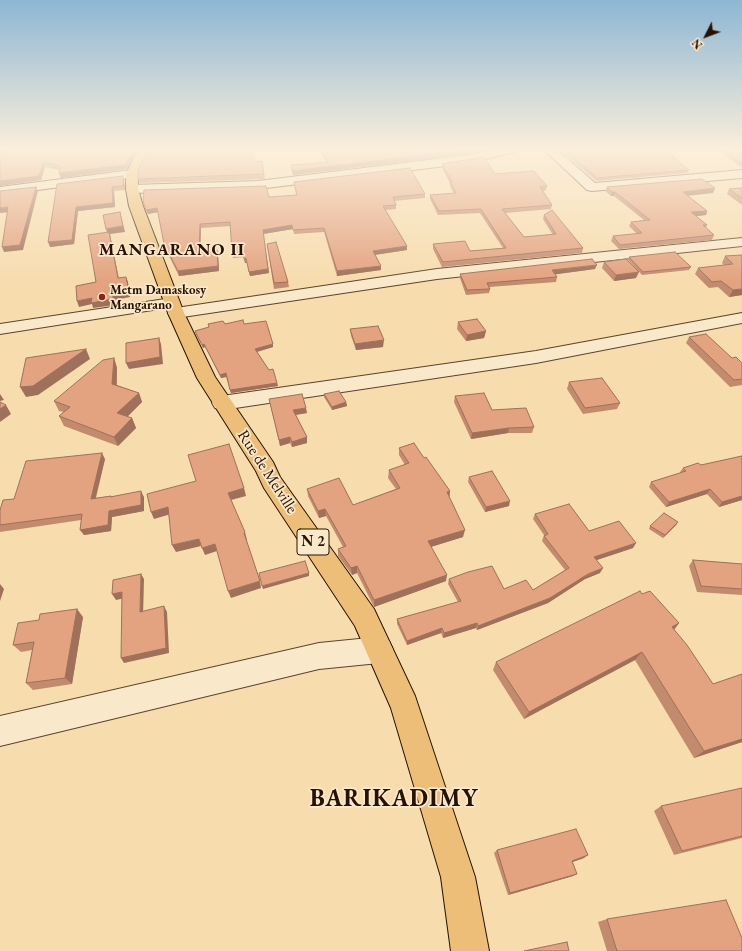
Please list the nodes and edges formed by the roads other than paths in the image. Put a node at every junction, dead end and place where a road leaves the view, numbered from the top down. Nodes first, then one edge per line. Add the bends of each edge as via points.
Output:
1 (134, 193) edge
2 (742, 242) edge
3 (174, 308) junction
4 (742, 318) edge
5 (0, 329) edge
6 (222, 403) junction
7 (380, 650) junction
8 (0, 731) edge
9 (470, 951) edge

1 - 3 main road, Rue de Melville / N 2 via 148,241
2 - 3 street via 437,274
3 - 5 street
3 - 6 main road, Rue de Melville / N 2 via 206,378
4 - 6 street via 536,357
6 - 7 main road, Rue de Melville / N 2 via 364,618
7 - 8 street via 319,656
7 - 9 main road, Rue de Melville / N 2 via 405,706 458,877

